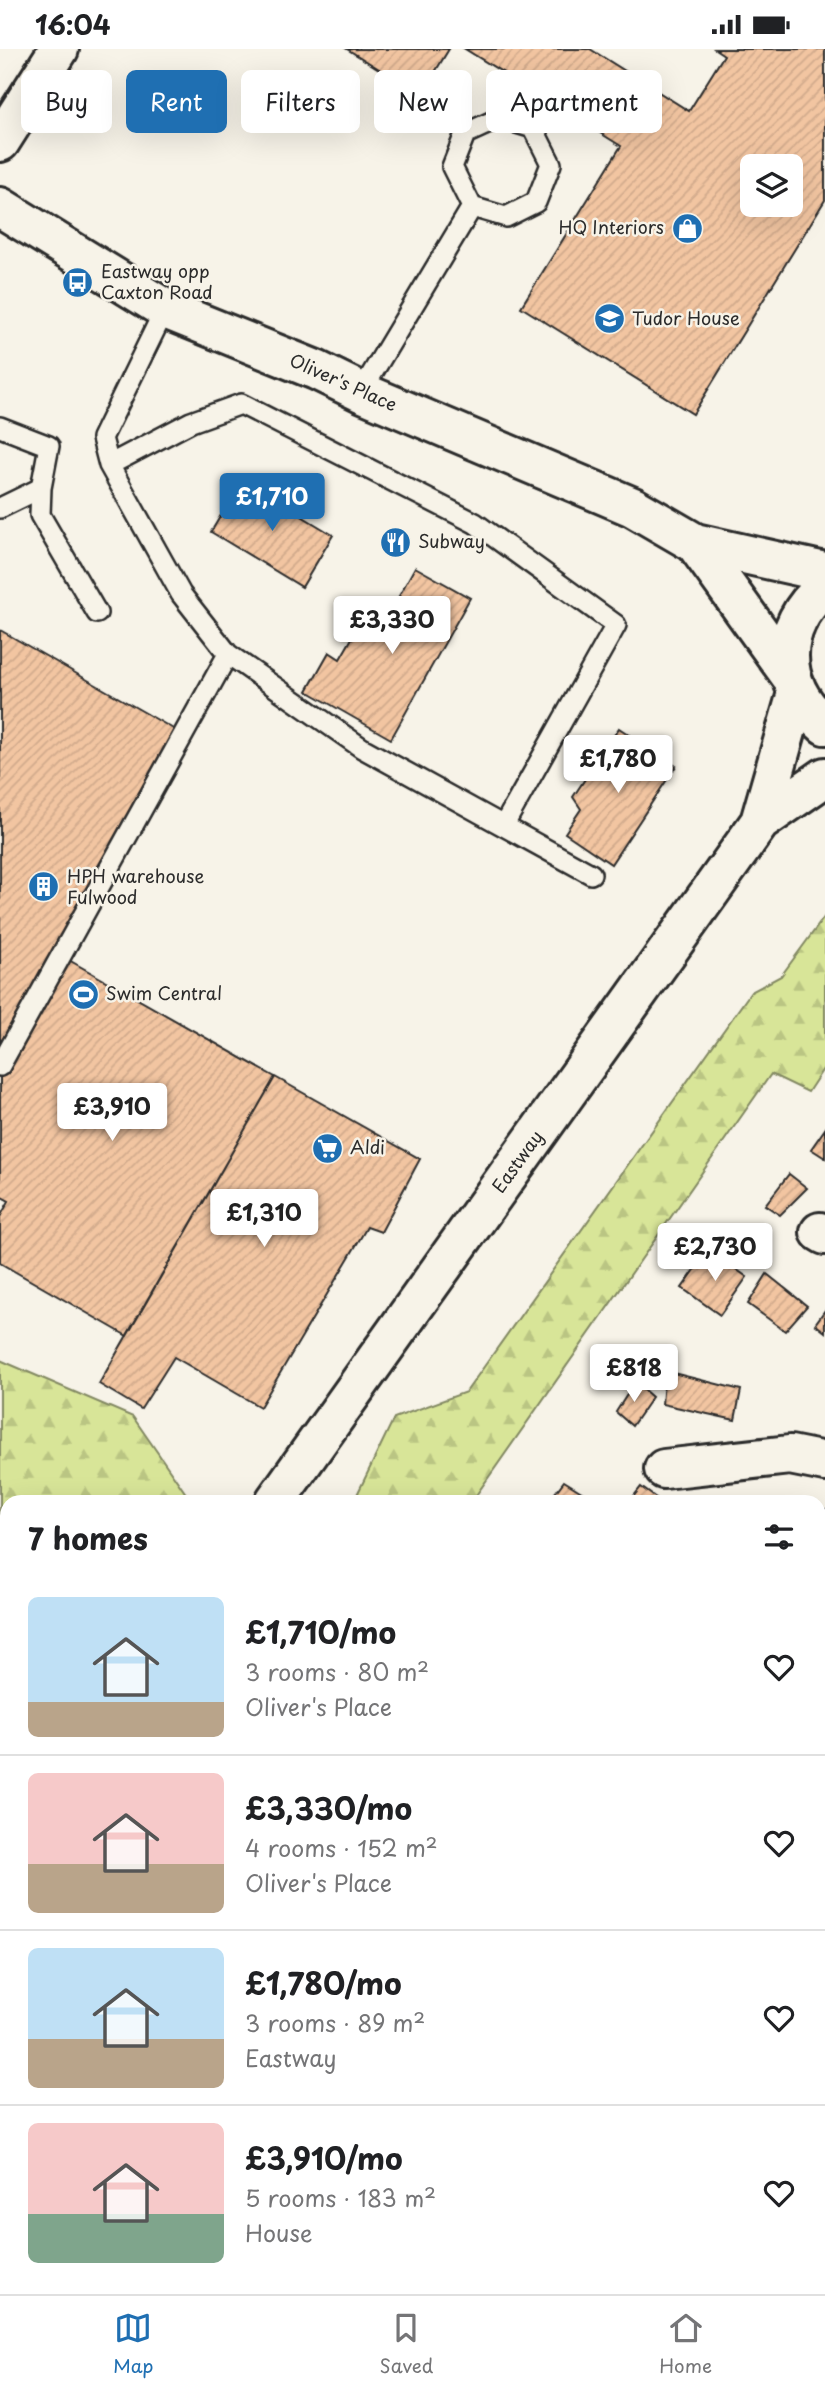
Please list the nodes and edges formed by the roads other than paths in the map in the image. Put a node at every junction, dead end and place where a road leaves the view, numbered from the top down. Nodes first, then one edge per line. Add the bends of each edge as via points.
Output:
1 (59, 49) edge
2 (0, 142) edge
3 (0, 207) edge
4 (472, 207) junction
5 (165, 309) junction
6 (361, 391) junction
7 (0, 427) edge
8 (109, 465) junction
9 (41, 488) junction
10 (0, 507) edge
11 (695, 543) junction
12 (825, 572) edge
13 (825, 587) edge
14 (97, 613) dead end
15 (228, 654) junction
16 (794, 684) junction
17 (825, 725) edge
18 (825, 777) edge
19 (760, 822) junction
20 (504, 825) junction
21 (591, 874) dead end
22 (0, 1066) edge
23 (825, 1462) edge
24 (664, 1469) dead end
25 (279, 1495) edge

1 - 2 street
3 - 5 street, Oliver's Place
4 - 4 lane via 452,167 465,134 500,117 533,128 551,164 537,202 506,217
4 - 6 lane
5 - 6 street, Oliver's Place
5 - 8 lane via 102,438
6 - 11 street, Oliver's Place via 633,507
7 - 9 lane via 49,446
8 - 15 lane via 181,594
8 - 20 lane via 191,422 242,404 475,523 616,625
9 - 10 lane
9 - 14 lane via 40,515
11 - 12 street, Oliver's Place
11 - 16 street, Oliver's Place
13 - 16 street, Eastway via 806,605 794,626 789,650
15 - 20 lane via 362,748
15 - 22 lane
16 - 17 street, Oliver's Place via 811,713
16 - 19 street, Eastway
18 - 19 street, Eastway
19 - 25 street, Eastway
20 - 21 lane
23 - 24 street via 790,1455

